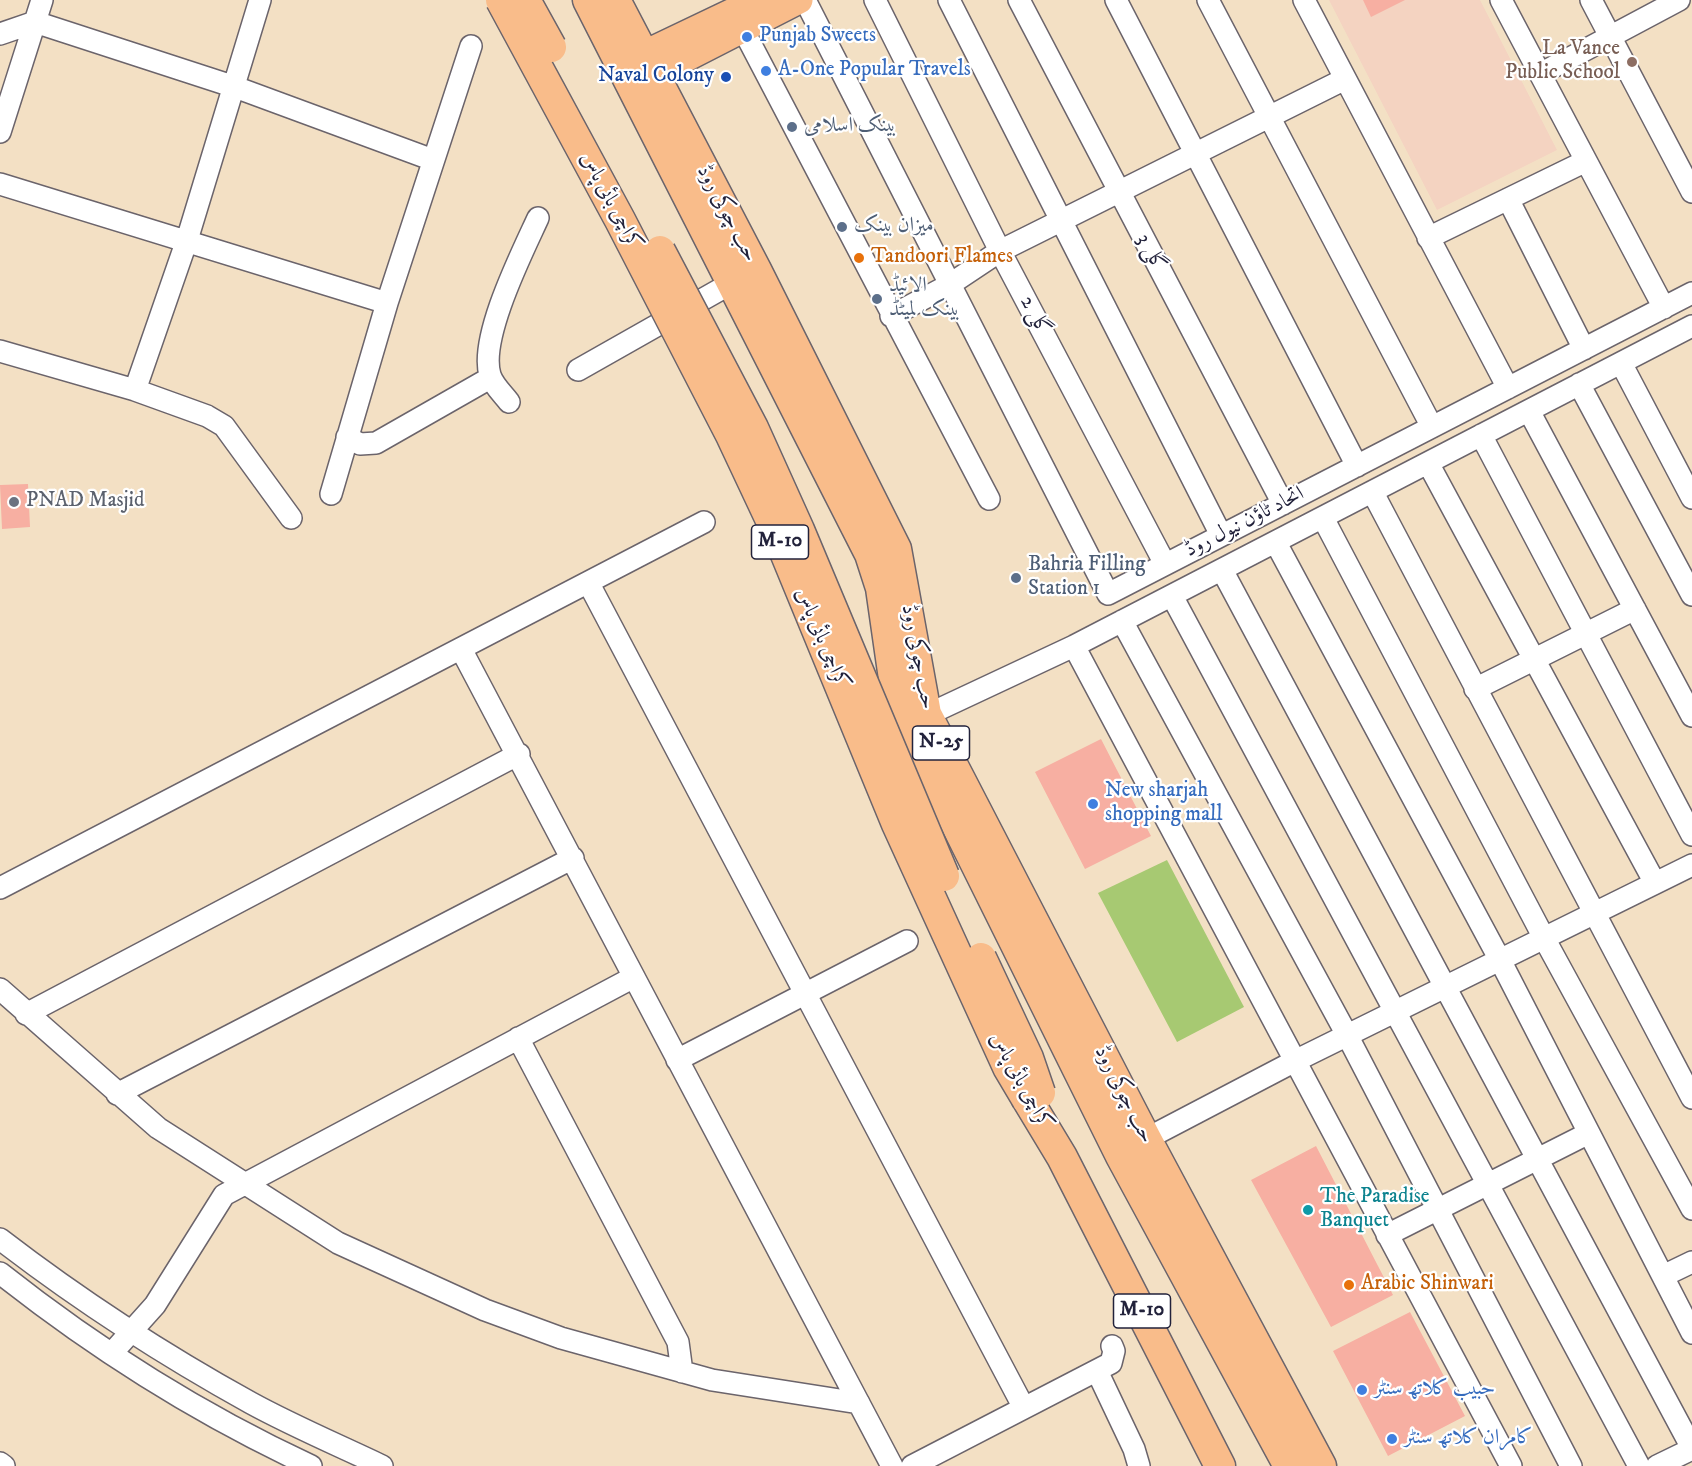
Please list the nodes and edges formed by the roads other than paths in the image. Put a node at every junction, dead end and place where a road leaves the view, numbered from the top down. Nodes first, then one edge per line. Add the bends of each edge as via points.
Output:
1 (42, 0) edge
2 (260, 0) edge
3 (501, 0) edge
4 (525, 0) edge
5 (588, 0) edge
6 (615, 0) edge
7 (758, 0) edge
8 (800, 0) edge
9 (805, 0) edge
10 (875, 0) edge
11 (948, 0) edge
12 (1019, 0) edge
13 (1116, 0) edge
14 (1208, 0) edge
15 (1304, 0) edge
16 (1501, 0) edge
17 (1591, 0) edge
18 (1679, 0) edge
19 (1687, 0) edge
20 (1692, 10) edge
21 (734, 14) edge
22 (35, 22) junction
23 (0, 34) edge
24 (1611, 37) junction
25 (471, 46) dead end
26 (638, 70) junction
27 (1540, 74) junction
28 (1345, 79) junction
29 (235, 87) junction
30 (1269, 117) junction
31 (0, 132) edge
32 (1195, 153) junction
33 (433, 160) junction
34 (1586, 161) junction
35 (0, 184) edge
36 (1118, 192) junction
37 (1692, 192) edge
38 (1508, 199) junction
39 (538, 218) dead end
40 (1059, 221) junction
41 (1428, 238) junction
42 (188, 240) junction
43 (1000, 251) junction
44 (744, 276) junction
45 (949, 285) junction
46 (1692, 293) edge
47 (387, 303) junction
48 (1664, 308) junction
49 (891, 316) junction
50 (1690, 331) edge
51 (1584, 349) junction
52 (0, 351) edge
53 (1621, 363) junction
54 (578, 370) dead end
55 (490, 378) junction
56 (1579, 384) junction
57 (1508, 388) junction
58 (135, 390) junction
59 (509, 402) dead end
60 (1528, 411) junction
61 (1432, 427) junction
62 (1481, 435) junction
63 (347, 437) junction
64 (1428, 463) junction
65 (1357, 466) junction
66 (1373, 493) junction
67 (331, 494) dead end
68 (1692, 498) edge
69 (989, 499) dead end
70 (1283, 504) junction
71 (291, 518) dead end
72 (1323, 518) junction
73 (704, 522) dead end
74 (1221, 535) junction
75 (1276, 543) junction
76 (1165, 564) junction
77 (1222, 570) junction
78 (589, 584) junction
79 (1692, 595) edge
80 (1172, 596) junction
81 (1635, 609) junction
82 (1122, 621) junction
83 (1586, 634) junction
84 (1074, 646) junction
85 (461, 649) junction
86 (1534, 660) junction
87 (1475, 689) junction
88 (1692, 716) edge
89 (917, 719) junction
90 (519, 754) junction
91 (1692, 835) edge
92 (573, 858) junction
93 (1692, 865) edge
94 (1655, 883) junction
95 (0, 888) edge
96 (1594, 913) junction
97 (1545, 938) junction
98 (907, 941) dead end
99 (1500, 960) junction
100 (634, 977) junction
101 (1447, 986) junction
102 (0, 989) edge
103 (807, 993) junction
104 (1395, 1011) junction
105 (27, 1014) junction
106 (1347, 1035) junction
107 (518, 1038) junction
108 (677, 1060) junction
109 (1295, 1061) junction
110 (117, 1094) junction
111 (1034, 1096) junction
112 (1692, 1098) edge
113 (1589, 1133) junction
114 (1146, 1139) junction
115 (1538, 1158) junction
116 (244, 1184) junction
117 (1487, 1184) junction
118 (1438, 1209) junction
119 (1692, 1209) edge
120 (1387, 1234) junction
121 (0, 1239) edge
122 (1692, 1262) edge
123 (0, 1273) edge
124 (1663, 1276) junction
125 (132, 1330) junction
126 (1692, 1333) edge
127 (1112, 1346) dead end
128 (112, 1353) junction
129 (1097, 1371) junction
130 (682, 1372) junction
131 (860, 1403) junction
132 (1024, 1408) junction
133 (1692, 1449) edge
134 (0, 1463) edge
135 (4, 1466) edge
136 (311, 1466) edge
137 (382, 1466) edge
138 (892, 1466) edge
139 (912, 1466) edge
140 (1139, 1466) edge
141 (1220, 1466) edge
142 (1289, 1466) edge
143 (1321, 1466) edge
144 (1511, 1466) edge
145 (1571, 1466) edge
146 (1639, 1466) edge
147 (1657, 1466) edge

1 - 22 street
2 - 29 street
3 - 111 highway, کراچی بائی پاس / M-10, bridge via 731,435 778,535 897,825 1008,1067
4 - 111 highway, کراچی بائی پاس / M-10, bridge via 753,428 800,530 918,819 1028,1058
5 - 26 highway
6 - 26 highway
7 - 21 main road
8 - 21 main road
9 - 45 street
10 - 43 street, گلی 2
11 - 40 street
12 - 36 street, گلی 3
13 - 32 street
14 - 30 street
15 - 28 street
16 - 27 street
17 - 24 street
18 - 24 street
19 - 20 street
21 - 26 main road
21 - 49 street
22 - 23 street
22 - 29 street
22 - 31 street
24 - 27 street
24 - 37 street
25 - 33 street
26 - 44 highway
27 - 34 street
28 - 30 street
28 - 41 street
29 - 33 street
29 - 42 street
30 - 32 street
30 - 61 street
32 - 36 street
32 - 65 street
33 - 47 street
34 - 38 street
34 - 48 street
35 - 42 street
36 - 40 street
36 - 70 street, گلی 3
38 - 41 street
38 - 51 street
39 - 55 street via 512,275 488,346
40 - 43 street
40 - 74 street
41 - 57 street
42 - 47 street
42 - 58 street
43 - 45 street
43 - 76 street, گلی 2
44 - 54 street
44 - 89 highway via 870,554 881,588 894,679
45 - 49 street
45 - 76 street, اتحاد ٹاؤن نیول روڈ via 1108,594
46 - 48 street, اتحاد ٹاؤن نیول روڈ
47 - 63 street
48 - 51 street, اتحاد ٹاؤن نیول روڈ
49 - 69 street
50 - 53 street
51 - 57 street, اتحاد ٹاؤن نیول روڈ
52 - 58 street
53 - 56 street
53 - 68 street
55 - 59 street
55 - 63 street via 376,443 360,444
56 - 60 street
56 - 79 street
57 - 61 street, اتحاد ٹاؤن نیول روڈ
58 - 71 street via 224,426
60 - 62 street
60 - 81 street
61 - 65 street, اتحاد ٹاؤن نیول روڈ
62 - 64 street
62 - 83 street
63 - 67 street
64 - 66 street
64 - 86 street
65 - 70 street, اتحاد ٹاؤن نیول روڈ
66 - 72 street
66 - 87 street
70 - 74 street, اتحاد ٹاؤن نیول روڈ
72 - 75 street
72 - 97 street
73 - 78 street
74 - 76 street, اتحاد ٹاؤن نیول روڈ
75 - 77 street
75 - 99 street
77 - 80 street
77 - 101 street
78 - 85 street
78 - 103 street
80 - 82 street
80 - 104 street
81 - 83 street
81 - 88 street
82 - 84 street
82 - 106 street
83 - 86 street
83 - 91 street
84 - 89 street
84 - 109 street
85 - 90 street
85 - 95 street
86 - 87 street
86 - 94 street
87 - 96 street
89 - 114 highway, حب چوکی روڈ / N-25
89 - 142 highway via 1122,1156
90 - 92 street
90 - 105 street
92 - 100 street
92 - 110 street
93 - 94 street
94 - 96 street
96 - 97 street
96 - 112 street
97 - 99 street
97 - 119 street
98 - 103 street
99 - 101 street
99 - 113 street
100 - 107 street
100 - 108 street
101 - 104 street
101 - 115 street
102 - 105 street
103 - 108 street
103 - 132 street
104 - 106 street
104 - 117 street
105 - 110 street
106 - 109 street
106 - 118 street
107 - 116 street
107 - 130 street via 678,1342
108 - 131 street
109 - 114 street
109 - 120 street
110 - 116 street via 158,1128
111 - 141 highway, کراچی بائی پاس / M-10
113 - 115 street
113 - 124 street
114 - 143 highway, حب چوکی روڈ / N-25
115 - 117 street
115 - 133 street
116 - 125 street via 224,1196 155,1305
116 - 130 street via 338,1243 485,1310 561,1338
117 - 118 street
117 - 146 street
118 - 120 street
118 - 145 street
120 - 144 street
121 - 125 street
122 - 124 street
123 - 128 street
124 - 126 street
125 - 128 street
125 - 137 street via 252,1404
127 - 129 street via 1111,1363
128 - 136 street via 168,1390
129 - 132 street
129 - 140 street
130 - 131 street
131 - 138 street
132 - 139 street
133 - 147 street
134 - 135 street

